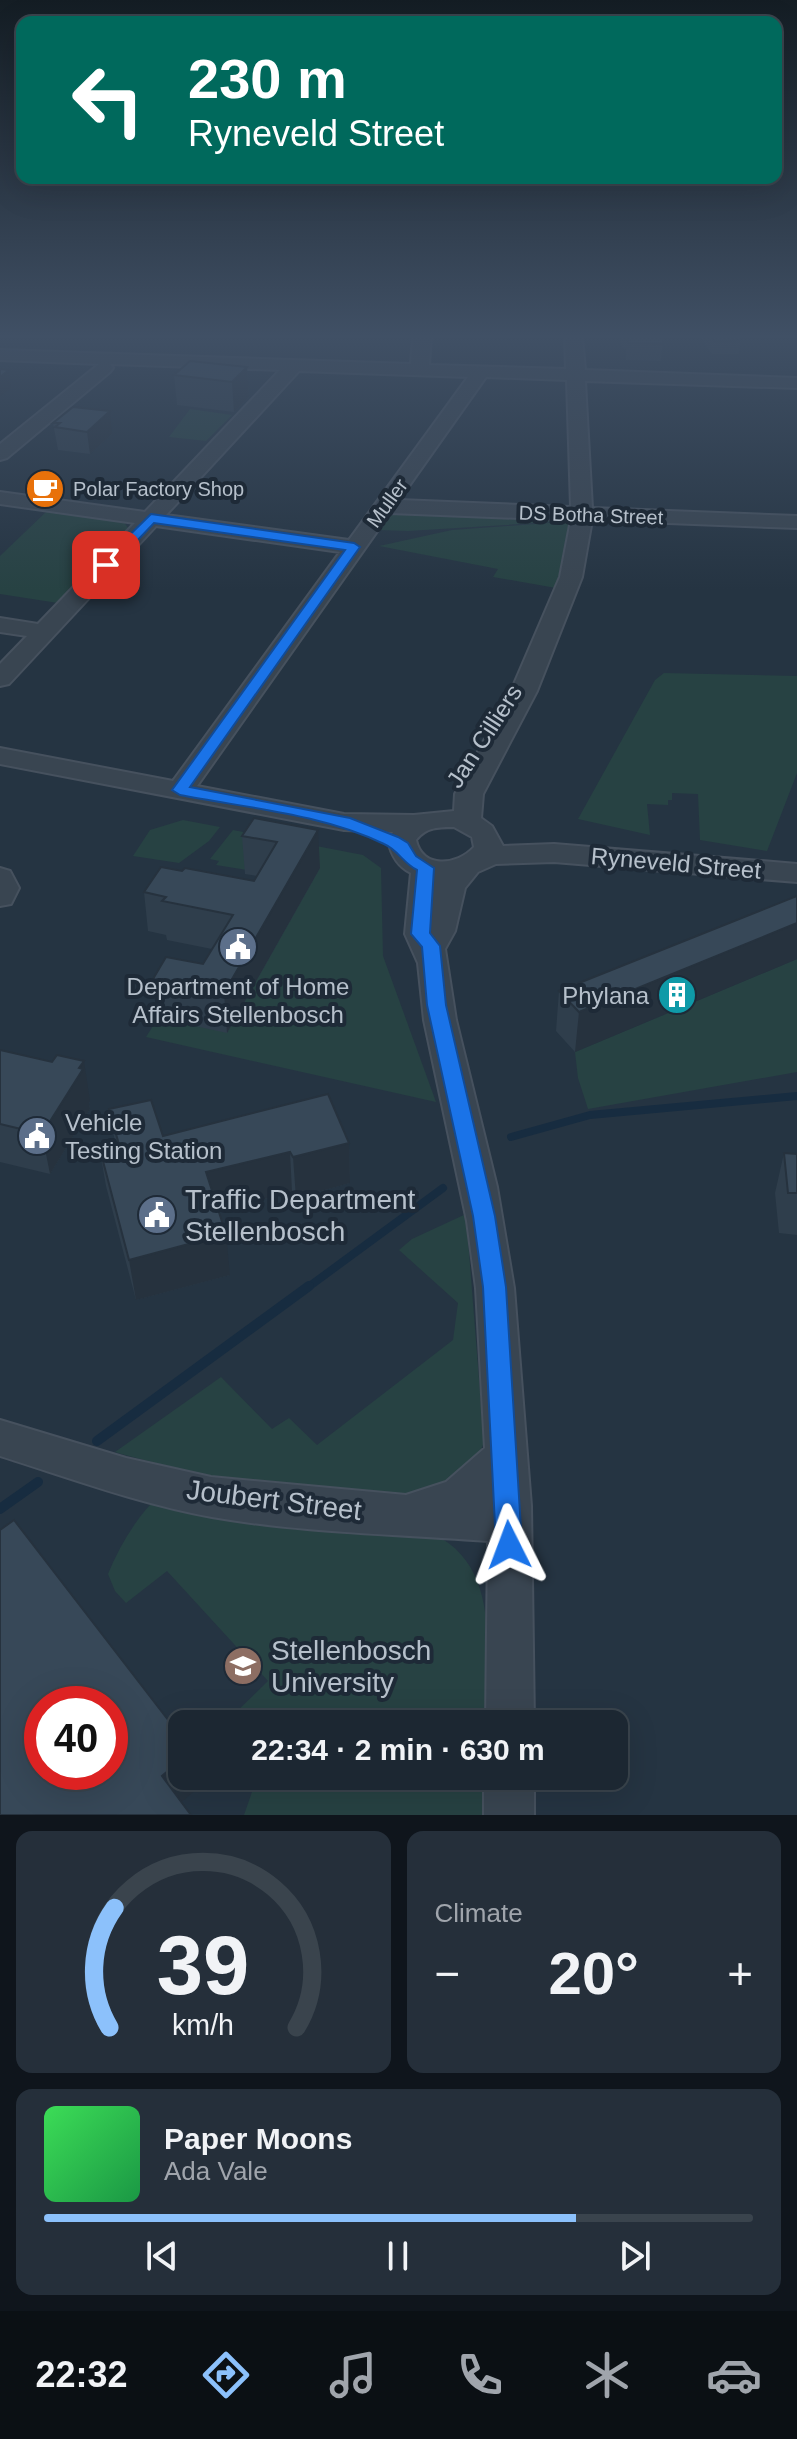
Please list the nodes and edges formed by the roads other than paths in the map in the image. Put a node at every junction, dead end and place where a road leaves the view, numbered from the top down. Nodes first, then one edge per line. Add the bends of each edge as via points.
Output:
1 (40, 421) edge
2 (243, 421) edge
3 (446, 421) edge
4 (579, 421) edge
5 (0, 454) edge
6 (0, 498) edge
7 (385, 506) junction
8 (582, 515) junction
9 (151, 518) junction
10 (797, 522) edge
11 (354, 547) junction
12 (0, 625) edge
13 (43, 632) junction
14 (540, 651) junction
15 (0, 679) edge
16 (3, 760) edge
17 (180, 790) junction
18 (415, 830) junction
19 (476, 846) junction
20 (426, 868) junction
21 (797, 873) edge
22 (0, 877) edge
23 (0, 897) edge
24 (431, 946) junction
25 (0, 1438) edge
26 (505, 1457) junction
27 (391, 1512) junction
28 (507, 1522) junction
29 (510, 1710) edge
30 (509, 1790) edge
31 (509, 1815) edge

1 - 5 street
2 - 9 street
3 - 7 street, Muller
4 - 8 street, Jan Cilliers
6 - 9 street
7 - 8 street, DS Botha Street
7 - 11 street, Muller
8 - 10 street, DS Botha Street
8 - 14 street, Jan Cilliers via 571,577
9 - 11 street
9 - 13 street
11 - 17 street, Muller
12 - 13 street
13 - 15 street
14 - 18 street, Jan Cilliers
14 - 19 street, Jan Cilliers via 469,794
16 - 17 street
17 - 18 street via 344,822
18 - 19 street
18 - 20 street via 409,859
19 - 20 street via 453,871
19 - 21 street, Ryneveld Street
19 - 24 street via 449,890 443,931
20 - 24 street via 420,934
22 - 23 street
24 - 26 street via 436,1005 495,1287
25 - 27 street, Joubert Street via 211,1497
26 - 27 street via 459,1498
26 - 28 street
27 - 28 street, Joubert Street
28 - 29 street
30 - 31 street

